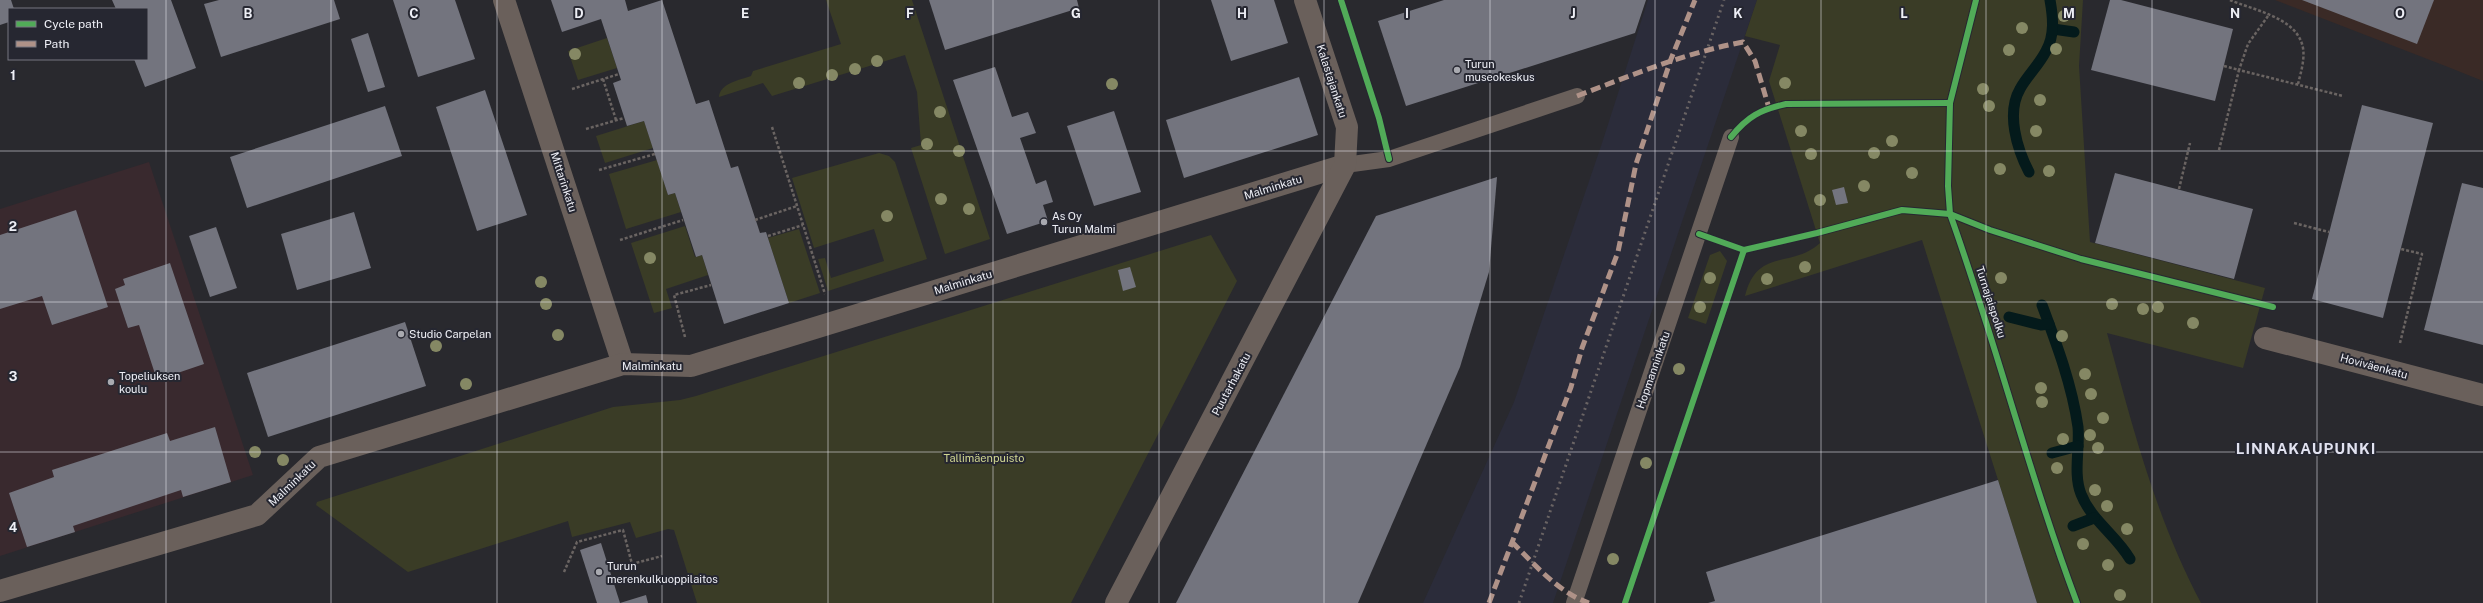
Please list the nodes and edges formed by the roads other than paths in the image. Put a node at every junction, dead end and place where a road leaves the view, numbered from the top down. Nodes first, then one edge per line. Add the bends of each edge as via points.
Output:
1 (504, 0) edge
2 (1305, 0) edge
3 (1577, 96) dead end
4 (1730, 137) dead end
5 (1345, 165) junction
6 (2265, 338) dead end
7 (623, 364) junction
8 (2483, 395) edge
9 (0, 591) edge
10 (1116, 603) edge
11 (1574, 603) edge

1 - 7 street, Mittarinkatu
2 - 5 street, Kalastajankatu via 1347,127
3 - 5 lane via 1389,159
4 - 11 lane, Hopmanninkatu
5 - 7 street, Malminkatu via 690,366
5 - 10 street, Puutarhakatu
6 - 8 street, Hoviväenkatu
7 - 9 street, Malminkatu via 319,457 257,515

